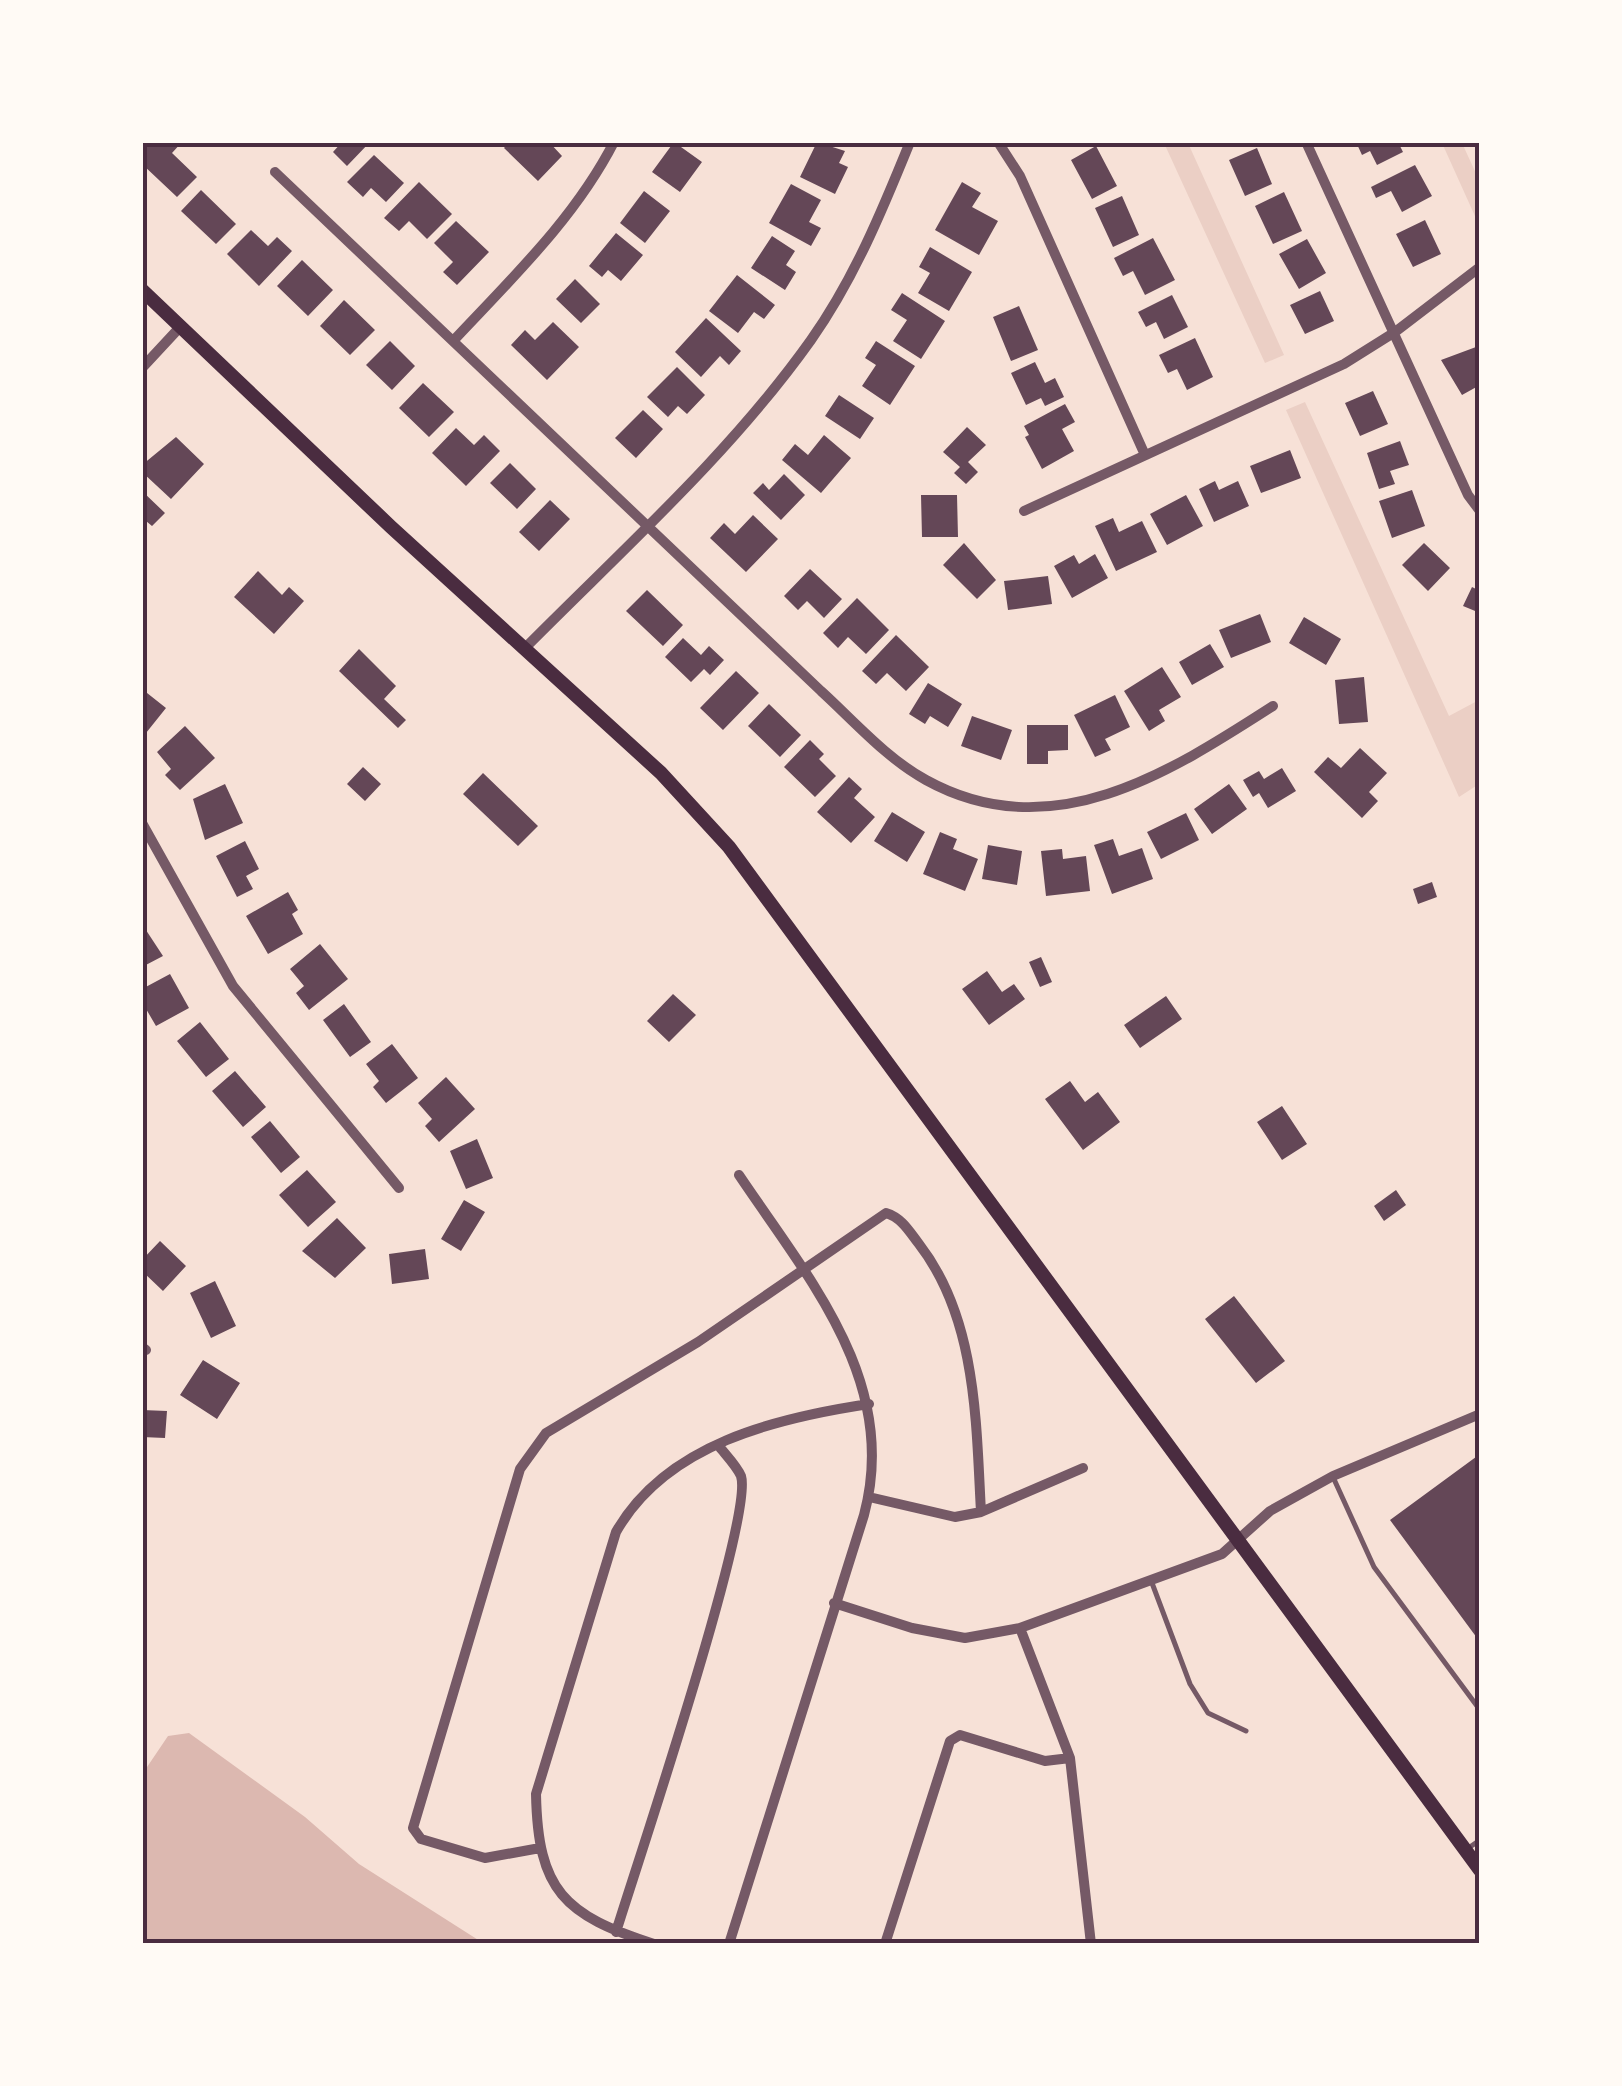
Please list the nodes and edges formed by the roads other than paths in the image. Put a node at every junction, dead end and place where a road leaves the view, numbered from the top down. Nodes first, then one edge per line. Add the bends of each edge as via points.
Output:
1 (614, 142) edge
2 (910, 142) edge
3 (998, 142) edge
4 (1306, 142) edge
5 (275, 172) dead end
6 (1480, 268) edge
7 (142, 290) edge
8 (181, 326) junction
9 (1395, 332) junction
10 (454, 340) junction
11 (142, 368) edge
12 (1145, 455) junction
13 (1024, 511) dead end
14 (1480, 511) edge
15 (648, 524) junction
16 (524, 648) junction
17 (1273, 706) dead end
18 (142, 823) edge
19 (738, 1175) dead end
20 (399, 1188) dead end
21 (804, 1270) junction
22 (869, 1404) junction
23 (1480, 1414) edge
24 (718, 1446) junction
25 (1083, 1468) dead end
26 (1333, 1476) junction
27 (869, 1496) junction
28 (981, 1512) junction
29 (1238, 1543) junction
30 (1151, 1580) junction
31 (834, 1603) junction
32 (1020, 1628) junction
33 (1480, 1710) edge
34 (1246, 1731) dead end
35 (1070, 1758) junction
36 (1480, 1840) edge
37 (540, 1848) junction
38 (1465, 1850) junction
39 (1480, 1870) edge
40 (616, 1932) junction
41 (654, 1944) edge
42 (729, 1944) edge
43 (886, 1944) edge
44 (1091, 1944) edge

1 - 10 street via 546,242
2 - 15 street via 876,228 811,340 758,409
3 - 12 street via 1020,176
4 - 9 street
5 - 10 street
6 - 9 street
7 - 8 main road
8 - 11 street
8 - 16 main road
9 - 12 street via 1328,371
9 - 14 street
10 - 15 street
12 - 13 street
15 - 16 street
15 - 17 street via 891,756 925,780 986,802 1069,804 1122,792
16 - 29 main road via 661,773 754,877
18 - 20 street via 233,986
19 - 21 street
21 - 22 street via 846,1342
21 - 28 street via 886,1213 898,1217 937,1268 969,1368
21 - 37 street via 546,1433 520,1469 414,1828 421,1839 486,1858
22 - 24 street via 776,1420
22 - 27 street
23 - 26 street
24 - 37 street via 649,1489 616,1532 536,1794
24 - 40 street via 741,1476 742,1503
25 - 28 street
26 - 29 street via 1270,1511
26 - 33 lane via 1374,1567
27 - 28 street via 955,1517
27 - 31 street
29 - 30 street
29 - 38 main road
30 - 32 street
30 - 34 lane via 1208,1713
31 - 32 street via 965,1638
31 - 42 street
32 - 35 street
35 - 43 street via 1045,1761 960,1735 950,1741
35 - 44 street
36 - 38 lane
37 - 40 street via 571,1905
38 - 39 main road
40 - 41 street

